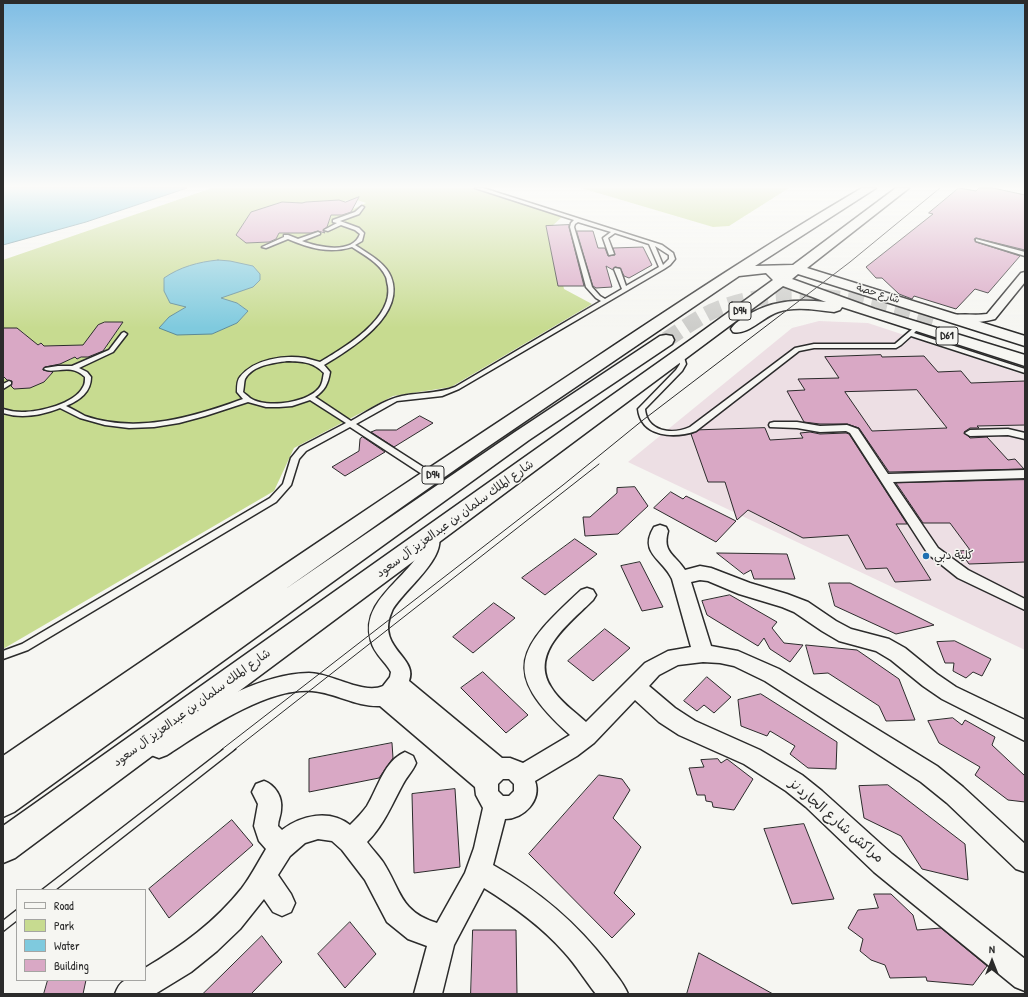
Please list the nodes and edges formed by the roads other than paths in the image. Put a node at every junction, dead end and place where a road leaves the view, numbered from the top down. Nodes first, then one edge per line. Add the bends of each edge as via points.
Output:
1 (314, 235) edge
2 (362, 235) edge
3 (574, 235) edge
4 (610, 235) edge
5 (622, 235) edge
6 (793, 235) edge
7 (841, 236) joint
8 (978, 240) dead end
9 (298, 241) junction
10 (651, 243) junction
11 (352, 244) junction
12 (264, 247) dead end
13 (611, 254) dead end
14 (1025, 254) edge
15 (801, 265) junction
16 (662, 268) junction
17 (617, 269) dead end
18 (734, 274) junction
19 (777, 274) junction
20 (1025, 275) edge
21 (625, 290) junction
22 (871, 292) junction
23 (605, 301) junction
24 (865, 310) junction
25 (991, 317) junction
26 (937, 318) junction
27 (953, 318) junction
28 (913, 330) junction
29 (124, 334) dead end
30 (1003, 334) junction
31 (1025, 341) edge
32 (686, 345) junction
33 (1025, 349) edge
34 (1025, 361) edge
35 (320, 365) junction
36 (74, 368) junction
37 (47, 369) dead end
38 (1025, 371) edge
39 (9, 383) dead end
40 (3, 387) edge
41 (310, 397) junction
42 (248, 400) junction
43 (61, 406) junction
44 (3, 411) edge
45 (350, 423) junction
46 (774, 425) dead end
47 (970, 433) dead end
48 (1025, 436) edge
49 (1025, 474) edge
50 (431, 476) junction
51 (885, 478) junction
52 (660, 531) dead end
53 (431, 536) junction
54 (681, 578) junction
55 (587, 595) dead end
56 (1025, 605) edge
57 (703, 654) junction
58 (3, 655) edge
59 (634, 686) junction
60 (391, 690) junction
61 (1025, 731) edge
62 (586, 736) junction
63 (405, 763) dead end
64 (3, 774) edge
65 (98, 776) junction
66 (522, 776) junction
67 (494, 786) junction
68 (264, 792) dead end
69 (3, 801) edge
70 (351, 841) junction
71 (3, 846) edge
72 (281, 847) junction
73 (1025, 860) edge
74 (479, 871) junction
75 (264, 876) junction
76 (282, 903) dead end
77 (444, 938) junction
78 (1025, 977) edge
79 (146, 980) edge
80 (143, 981) edge
81 (129, 988) edge
82 (428, 994) edge
83 (614, 994) edge

1 - 9 lane
2 - 11 lane via 360,240
3 - 23 lane via 589,287
4 - 13 lane via 605,238
5 - 10 lane
6 - 18 main road, D94
7 - 15 main road, شارع الملك سلمان بن عبدالعزيز آل سعود / D94
7 - 22 main road via 829,255 830,264
8 - 14 lane
9 - 11 lane via 321,249 340,248
9 - 12 lane via 287,237
10 - 16 lane
10 - 16 lane via 665,248 671,254 671,262
11 - 35 lane via 384,268 390,283 390,300 381,318 363,337
15 - 19 main road, شارع الملك سلمان بن عبدالعزيز آل سعود / D94
15 - 19 main road, شارع حصة via 785,261 788,256
15 - 22 main road, شارع حصة / D61
16 - 21 lane
17 - 21 lane
18 - 19 main road
18 - 32 main road via 755,275 758,280 697,327
18 - 50 main road, D94
19 - 24 main road
19 - 32 main road, شارع الملك سلمان بن عبدالعزيز آل سعود / D94
20 - 25 street
21 - 23 lane
22 - 26 main road, شارع حصة / D61
23 - 45 lane via 452,391 440,395 399,398
24 - 26 main road via 859,301 873,299 918,310
24 - 28 main road, شارع حصة / D61
24 - 32 main road via 819,305 782,307 763,313 723,338
25 - 27 street
25 - 30 street via 994,325
26 - 27 main road, شارع حصة / D61
26 - 33 main road
27 - 30 main road, شارع حصة / D61
28 - 32 lane via 896,346 814,346 796,349 693,429 672,434 647,424 640,414 641,409 679,371 683,364
28 - 34 main road, شارع حصة / D61
28 - 38 lane
29 - 36 lane via 111,351
30 - 31 main road, شارع حصة / D61
32 - 53 main road, شارع الملك سلمان بن عبدالعزيز آل سعود / D94
32 - 69 main road via 515,441
35 - 41 lane via 328,378 323,388
35 - 42 lane via 292,358 275,360 259,366 246,374 240,383 240,392
36 - 37 lane
36 - 43 lane via 85,373 89,381 88,386 78,397
39 - 40 lane
41 - 42 lane via 292,404 277,406
41 - 45 lane
42 - 43 lane via 189,419 135,425 91,420
43 - 44 lane via 28,414
45 - 50 lane
45 - 58 lane via 298,453 287,485 273,500 25,647
46 - 51 street via 820,429 847,428 854,431
47 - 48 street via 1008,432
49 - 51 street
50 - 64 main road, D94 via 177,650
51 - 56 street via 933,551 963,574
52 - 54 street via 657,546
53 - 60 street via 427,557 388,601 382,614 379,636 382,646 400,667 401,673
53 - 65 main road, شارع الملك سلمان بن عبدالعزيز آل سعود / D94
54 - 57 street
54 - 61 street via 700,573 711,575 802,607 846,635 882,645 898,654 949,693
55 - 62 street via 545,637 534,658 537,684 544,696
57 - 59 street via 675,657 663,662 652,668
57 - 73 street via 738,659 756,666 903,757 955,794
59 - 62 street
59 - 78 street, مراكش شارع الجاردنز via 686,728 752,757 794,783 883,863
60 - 65 street via 376,698 367,698 320,682 268,688 248,696 146,756
60 - 67 street
62 - 66 street via 552,760
63 - 70 street via 396,774 375,814
65 - 71 main road, شارع الملك سلمان بن عبدالعزيز آل سعود / D94
66 - 67 street via 507,769
66 - 67 street via 526,783 524,798 511,807 503,807
67 - 74 street via 492,826
68 - 72 street via 270,799 271,808 266,826
70 - 72 street via 337,830 318,827 298,833
70 - 77 street via 374,871 396,913 418,930
72 - 75 street
74 - 77 street
74 - 83 street via 528,901 551,920 573,942
75 - 76 street
75 - 79 street via 237,914 208,942 181,962
77 - 82 street via 434,964
80 - 81 street

